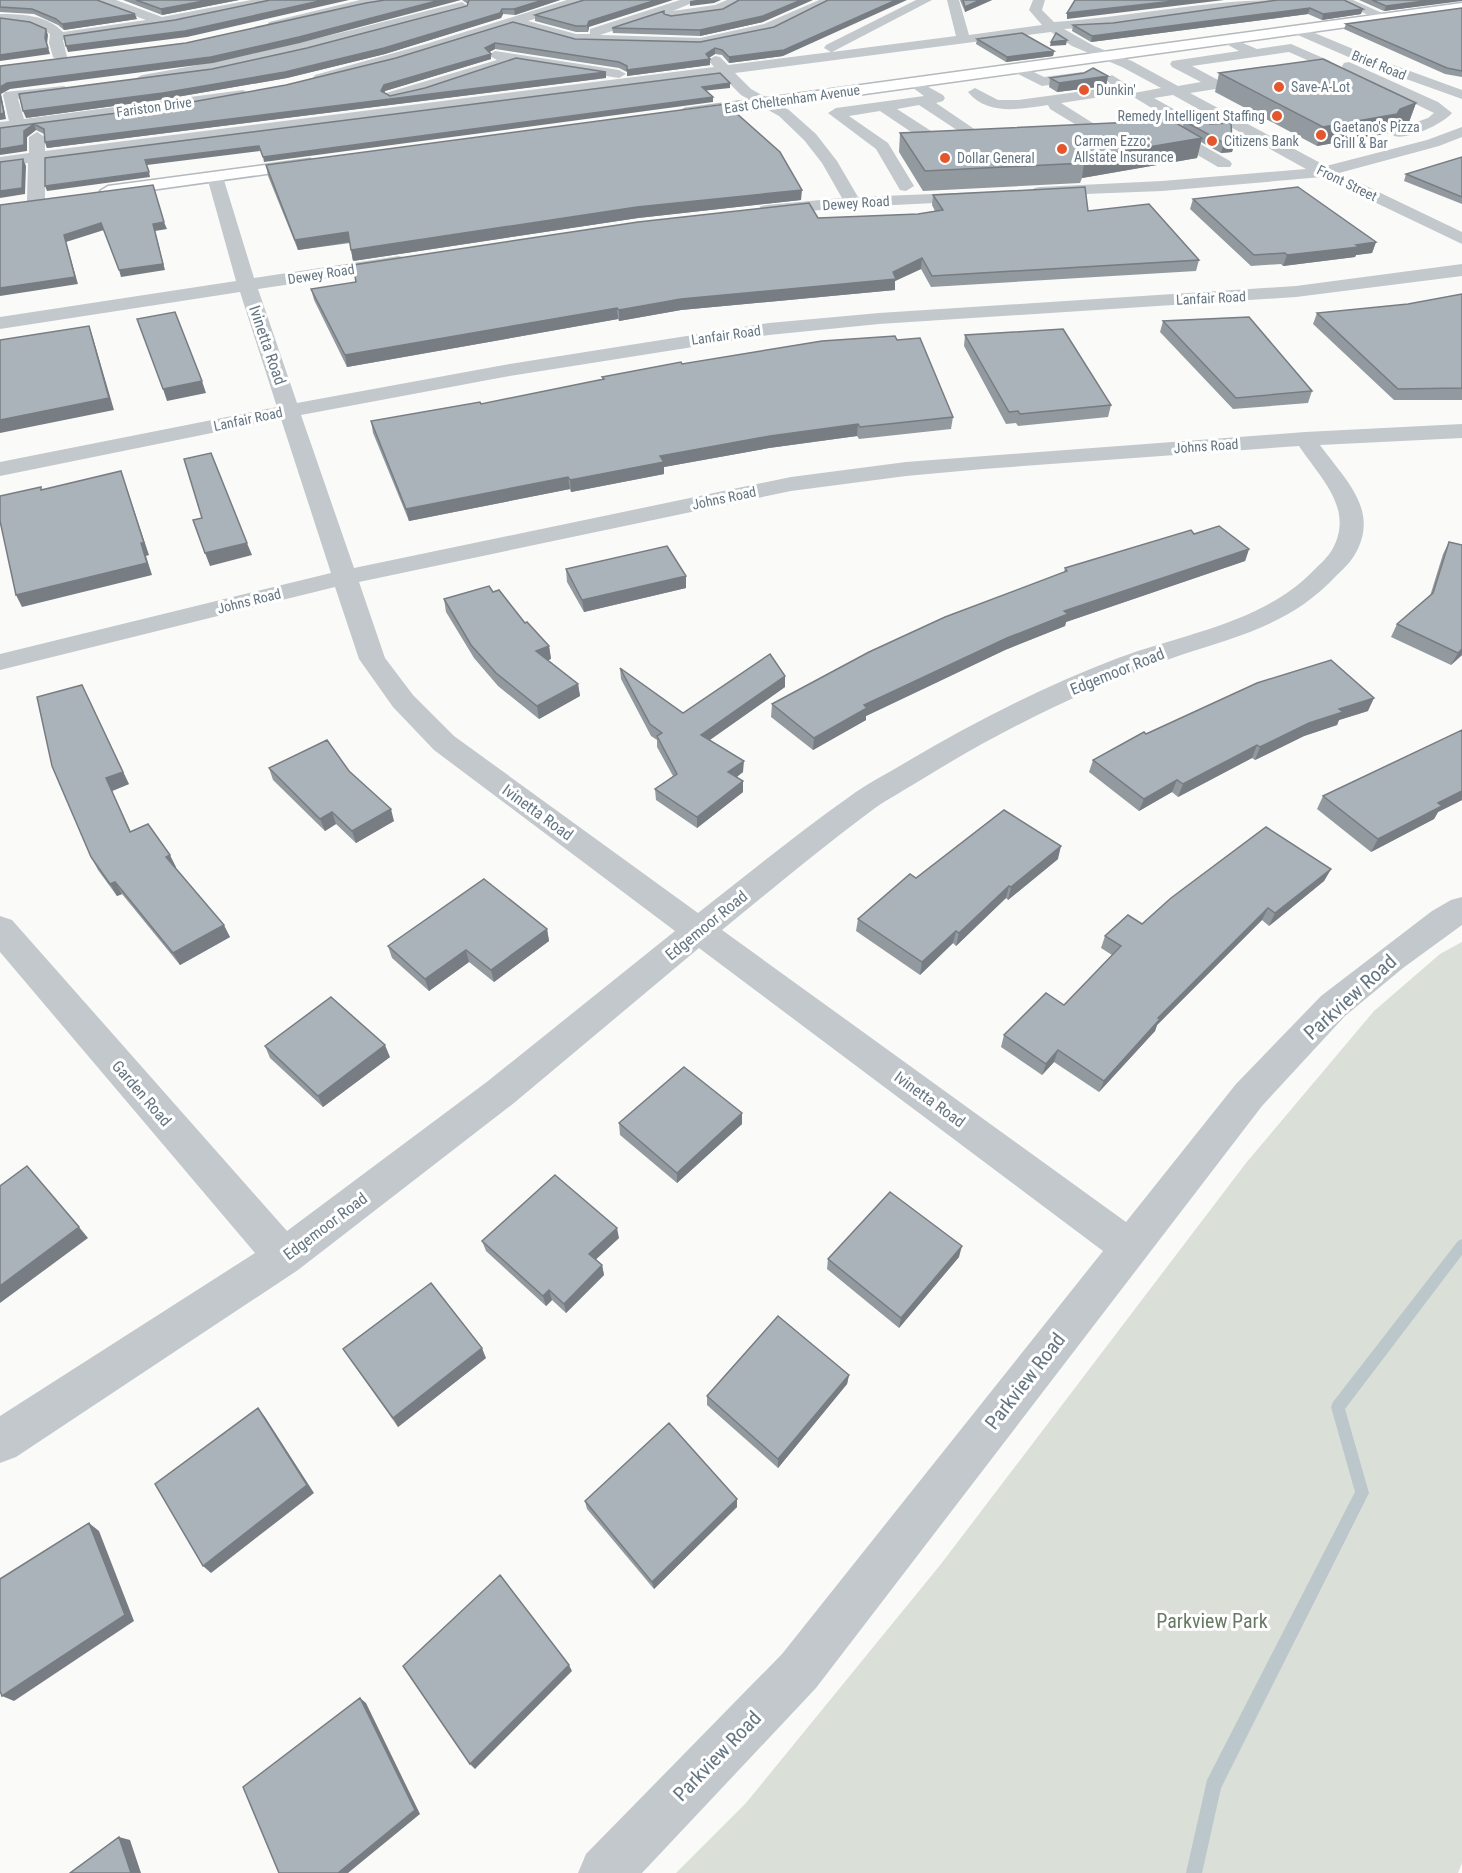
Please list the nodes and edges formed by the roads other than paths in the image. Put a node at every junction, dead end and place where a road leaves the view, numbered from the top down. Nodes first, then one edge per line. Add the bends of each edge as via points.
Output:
1 (104, 0) edge
2 (270, 0) edge
3 (385, 0) edge
4 (431, 0) edge
5 (580, 0) edge
6 (693, 0) edge
7 (738, 0) edge
8 (830, 0) edge
9 (926, 0) edge
10 (952, 0) edge
11 (1039, 0) edge
12 (1270, 0) edge
13 (1342, 0) edge
14 (472, 7) edge
15 (1462, 7) edge
16 (1384, 17) junction
17 (0, 18) edge
18 (513, 20) junction
19 (162, 21) junction
20 (625, 22) junction
21 (265, 27) edge
22 (1052, 27) junction
23 (1298, 30) junction
24 (56, 35) junction
25 (34, 36) edge
26 (576, 38) junction
27 (964, 40) junction
28 (1226, 40) junction
29 (447, 42) junction
30 (700, 42) junction
31 (1251, 53) junction
32 (1106, 56) junction
33 (516, 58) junction
34 (1212, 58) junction
35 (61, 60) edge
36 (807, 60) junction
37 (1372, 62) junction
38 (1017, 68) junction
39 (1336, 68) junction
40 (724, 71) junction
41 (1306, 72) edge
42 (1148, 75) junction
43 (1112, 79) junction
44 (1252, 79) junction
45 (659, 80) junction
46 (126, 81) edge
47 (307, 81) edge
48 (912, 82) junction
49 (1042, 82) junction
50 (1215, 84) junction
51 (1020, 85) dead end
52 (84, 87) edge
53 (997, 88) dead end
54 (262, 90) edge
55 (5, 92) edge
56 (1177, 92) junction
57 (1462, 95) edge
58 (950, 96) junction
59 (1139, 96) junction
60 (766, 103) junction
61 (884, 106) junction
62 (1055, 106) junction
63 (674, 115) edge
64 (982, 115) dead end
65 (1129, 119) dead end
66 (1433, 121) junction
67 (38, 123) junction
68 (18, 125) junction
69 (0, 128) edge
70 (1156, 129) junction
71 (243, 131) junction
72 (1462, 132) edge
73 (1101, 135) junction
74 (1389, 136) edge
75 (1077, 137) edge
76 (1002, 140) edge
77 (984, 141) junction
78 (950, 143) junction
79 (882, 146) junction
80 (1315, 151) edge
81 (1293, 155) junction
82 (35, 157) junction
83 (1270, 158) dead end
84 (0, 162) edge
85 (321, 163) edge
86 (1159, 170) edge
87 (1112, 172) edge
88 (1324, 172) junction
89 (1089, 173) edge
90 (216, 177) junction
91 (906, 186) dead end
92 (92, 193) edge
93 (1019, 193) edge
94 (995, 195) edge
95 (41, 200) joint
96 (853, 202) junction
97 (18, 203) edge
98 (750, 212) edge
99 (1462, 239) edge
100 (413, 260) edge
101 (1462, 270) edge
102 (247, 286) junction
103 (0, 324) edge
104 (291, 410) junction
105 (1462, 431) edge
106 (1305, 439) junction
107 (0, 469) edge
108 (346, 577) junction
109 (0, 662) edge
110 (1462, 909) edge
111 (0, 929) edge
112 (700, 929) junction
113 (1129, 1247) junction
114 (284, 1257) junction
115 (0, 1441) edge
116 (605, 1873) edge

1 - 19 street
2 - 19 street
3 - 21 street
4 - 14 street
5 - 18 street
6 - 20 street
7 - 20 street via 718,9
8 - 30 street via 768,27
9 - 36 street
10 - 27 street
11 - 22 street via 1035,9
12 - 22 street via 1122,15
13 - 16 street
14 - 18 street
14 - 46 street via 213,69
15 - 16 highway, East Cheltenham Avenue
16 - 23 highway, East Cheltenham Avenue
17 - 24 street via 33,20 50,26
18 - 26 street
18 - 29 street
19 - 24 street
20 - 26 street
22 - 27 street
22 - 32 street, Front Street
23 - 28 highway, East Cheltenham Avenue
23 - 37 street, Brief Road
24 - 25 street
24 - 35 street
26 - 30 street
27 - 36 street
28 - 31 street
28 - 32 highway, East Cheltenham Avenue
29 - 33 street
29 - 47 street
30 - 40 street
31 - 34 street
31 - 39 street via 1291,48
31 - 44 street via 1272,70
32 - 38 highway, East Cheltenham Avenue
32 - 42 street, Front Street
33 - 45 street
33 - 71 street via 420,89
34 - 44 street
34 - 50 street via 1177,64
36 - 40 street
37 - 39 street
37 - 57 street, Brief Road
38 - 48 highway, East Cheltenham Avenue
38 - 49 street
39 - 41 street
39 - 66 street
39 - 66 street via 1433,105 1444,113
40 - 45 street
40 - 60 street via 746,92
42 - 43 street
42 - 56 street, Front Street
43 - 49 street via 1099,74
43 - 58 street via 1124,87 1122,90 1018,105
44 - 50 street
45 - 71 street
48 - 58 street
48 - 60 highway, East Cheltenham Avenue
49 - 51 street
50 - 56 street
52 - 55 street
53 - 58 street
54 - 67 street, Fariston Drive
55 - 68 street
56 - 59 street
56 - 81 street, Front Street
58 - 61 street
58 - 77 street
59 - 62 street via 1104,104
59 - 70 street via 1188,123
60 - 63 highway, East Cheltenham Avenue
60 - 96 street via 810,136
61 - 78 street
61 - 79 street via 836,113
62 - 64 street
62 - 73 street
65 - 70 street
66 - 74 street
67 - 68 street, Fariston Drive
67 - 82 street
68 - 69 street, Fariston Drive
70 - 73 street
70 - 86 street via 1230,163
71 - 82 street
72 - 88 street
73 - 75 street
76 - 77 street
77 - 78 street
78 - 79 street
79 - 91 street
80 - 81 street
81 - 83 street
81 - 88 street, Front Street
82 - 84 street
82 - 95 street
85 - 90 highway
87 - 89 street
88 - 93 street
88 - 99 street, Front Street
90 - 92 highway
90 - 102 street, Ivinetta Road
94 - 96 street, Dewey Road
95 - 97 highway
96 - 98 street, Dewey Road
100 - 102 street, Dewey Road
101 - 104 street, Lanfair Road via 1282,294 904,316 729,334
102 - 103 street, Dewey Road
102 - 104 street, Ivinetta Road
104 - 107 street, Lanfair Road
104 - 108 street, Ivinetta Road
105 - 106 street, Johns Road
106 - 108 street, Johns Road via 906,469 791,484
106 - 112 street, Edgemoor Road via 1346,497 1353,516 1351,535 1342,555 1310,590 1256,621 1128,664 1041,701 948,750 861,803
108 - 109 street, Johns Road
108 - 112 street, Ivinetta Road via 372,659 403,701 444,743
110 - 113 street, Parkview Road via 1333,1006 1249,1095
111 - 114 street, Garden Road
112 - 113 street, Ivinetta Road
112 - 114 street, Edgemoor Road via 501,1092
113 - 116 street, Parkview Road via 799,1671
114 - 115 street, Edgemoor Road

